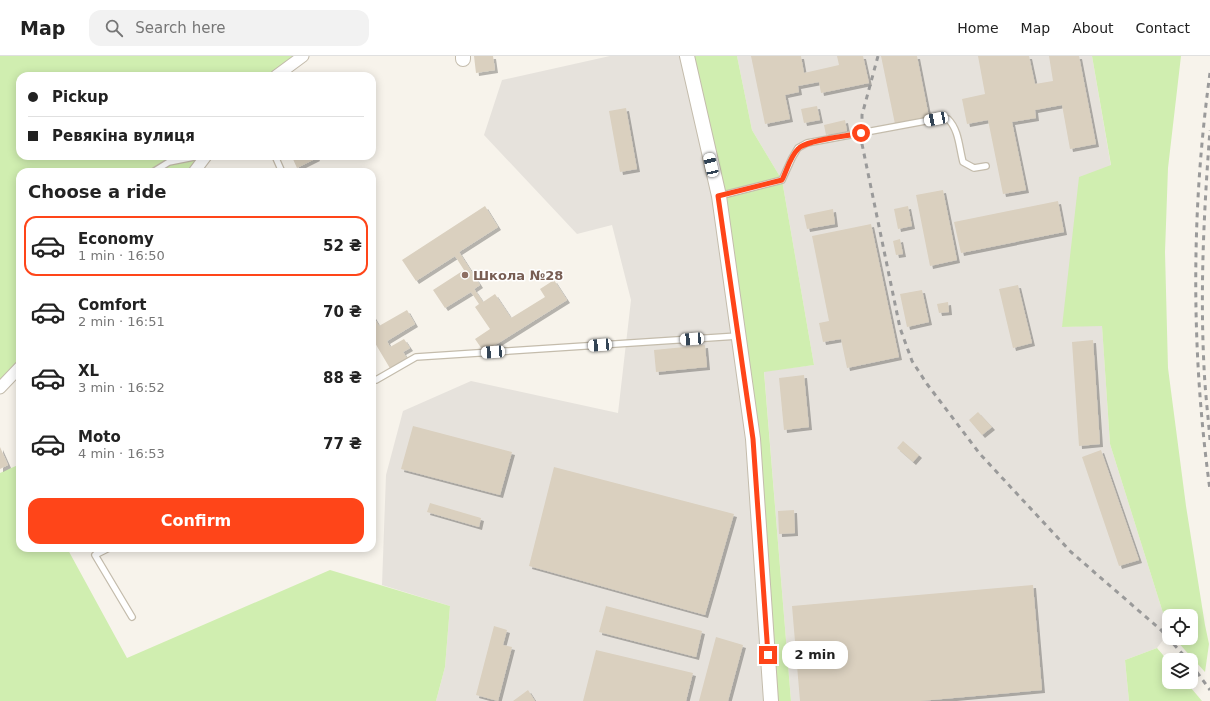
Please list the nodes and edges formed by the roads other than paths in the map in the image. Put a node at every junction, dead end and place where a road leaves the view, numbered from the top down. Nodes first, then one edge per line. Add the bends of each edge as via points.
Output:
1 (687, 56) edge
2 (297, 58) edge
3 (281, 72) edge
4 (179, 160) edge
5 (986, 166) dead end
6 (159, 168) edge
7 (718, 196) junction
8 (738, 336) junction
9 (16, 371) edge
10 (376, 380) edge
11 (0, 388) edge
12 (102, 552) edge
13 (98, 554) joint
14 (132, 617) dead end
15 (771, 701) edge

1 - 7 street
2 - 3 street
4 - 6 lane
5 - 7 lane via 974,168 963,162 957,132 952,123 948,119 936,119 807,143 798,148 782,180
7 - 8 street
8 - 10 lane via 416,357
8 - 15 street via 753,439
9 - 11 street
12 - 13 lane
13 - 14 lane via 95,555

